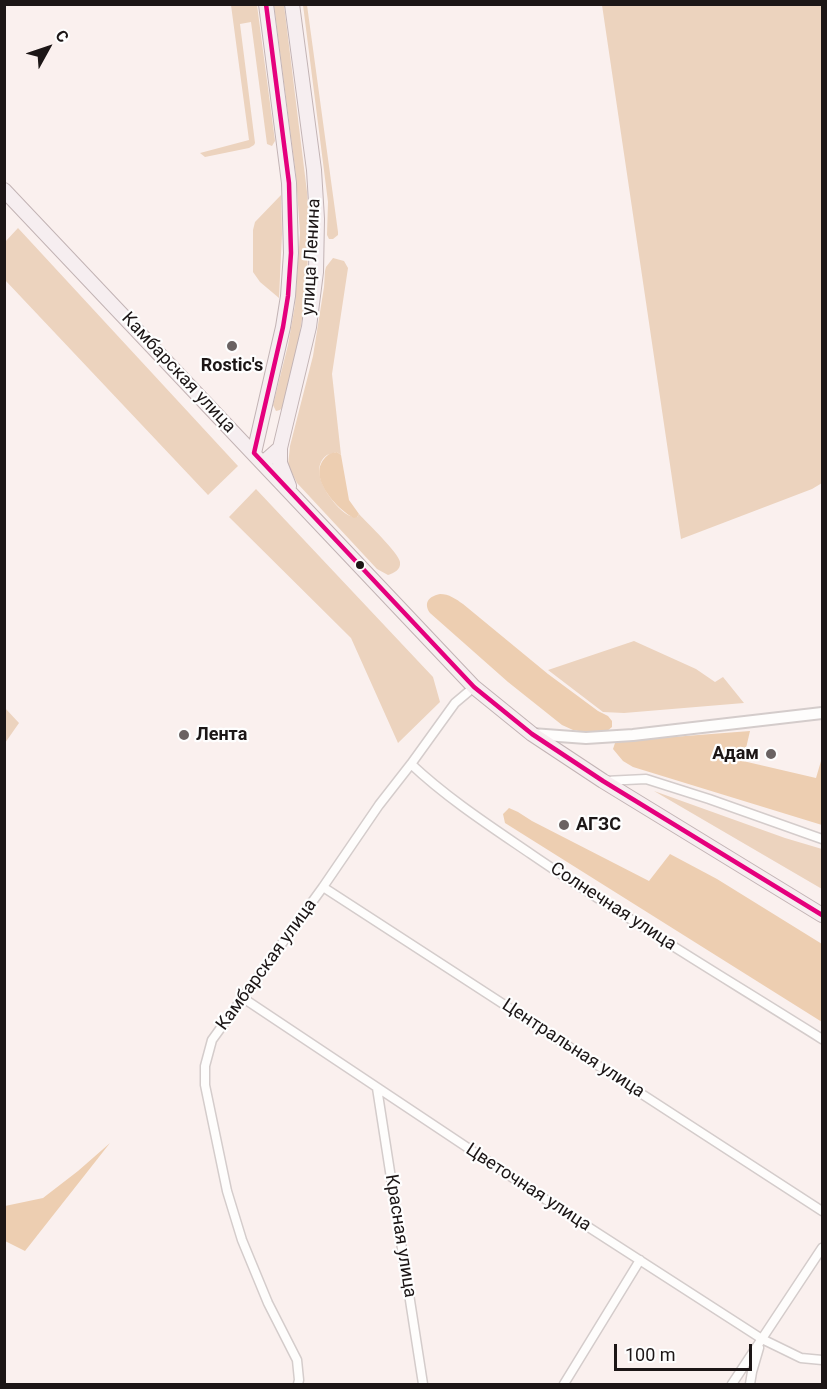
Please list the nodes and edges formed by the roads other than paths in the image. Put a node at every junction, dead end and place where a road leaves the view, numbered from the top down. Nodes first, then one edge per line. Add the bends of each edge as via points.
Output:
1 (266, 4) edge
2 (292, 4) edge
3 (4, 190) edge
4 (280, 448) junction
5 (258, 458) junction
6 (292, 493) junction
7 (474, 687) junction
8 (822, 714) edge
9 (532, 734) junction
10 (411, 764) junction
11 (603, 781) junction
12 (822, 839) edge
13 (322, 887) junction
14 (822, 915) edge
15 (243, 998) junction
16 (822, 1039) edge
17 (376, 1088) junction
18 (822, 1211) edge
19 (822, 1248) edge
20 (640, 1260) junction
21 (762, 1339) junction
22 (822, 1360) edge
23 (298, 1384) edge
24 (423, 1384) edge
25 (564, 1384) edge
26 (732, 1384) edge
27 (750, 1384) edge

1 - 5 main road, улица Ленина via 288,175 291,253 288,296
2 - 4 main road, улица Ленина via 314,170 317,238 309,327
3 - 5 main road, Камбарская улица
4 - 5 main road
4 - 6 main road via 280,463
5 - 6 main road, Камбарская улица
6 - 7 main road, Камбарская улица
7 - 9 main road, Камбарская улица
7 - 10 street, Камбарская улица via 455,703
8 - 9 street via 633,735 586,738
9 - 11 main road, Камбарская улица
10 - 13 street, Камбарская улица
10 - 16 street, Солнечная улица via 426,779 584,891
11 - 12 street via 646,779
11 - 14 main road, Камбарская улица
13 - 15 street, Камбарская улица
13 - 18 street, Центральная улица
15 - 17 street, Цветочная улица
15 - 23 street, Камбарская улица via 212,1040 205,1085 227,1191 242,1240 297,1360
17 - 20 street, Цветочная улица
17 - 24 street, Красная улица
19 - 21 street
20 - 21 street, Цветочная улица
20 - 25 street
21 - 22 street, Цветочная улица via 801,1358
21 - 26 street
21 - 27 street

